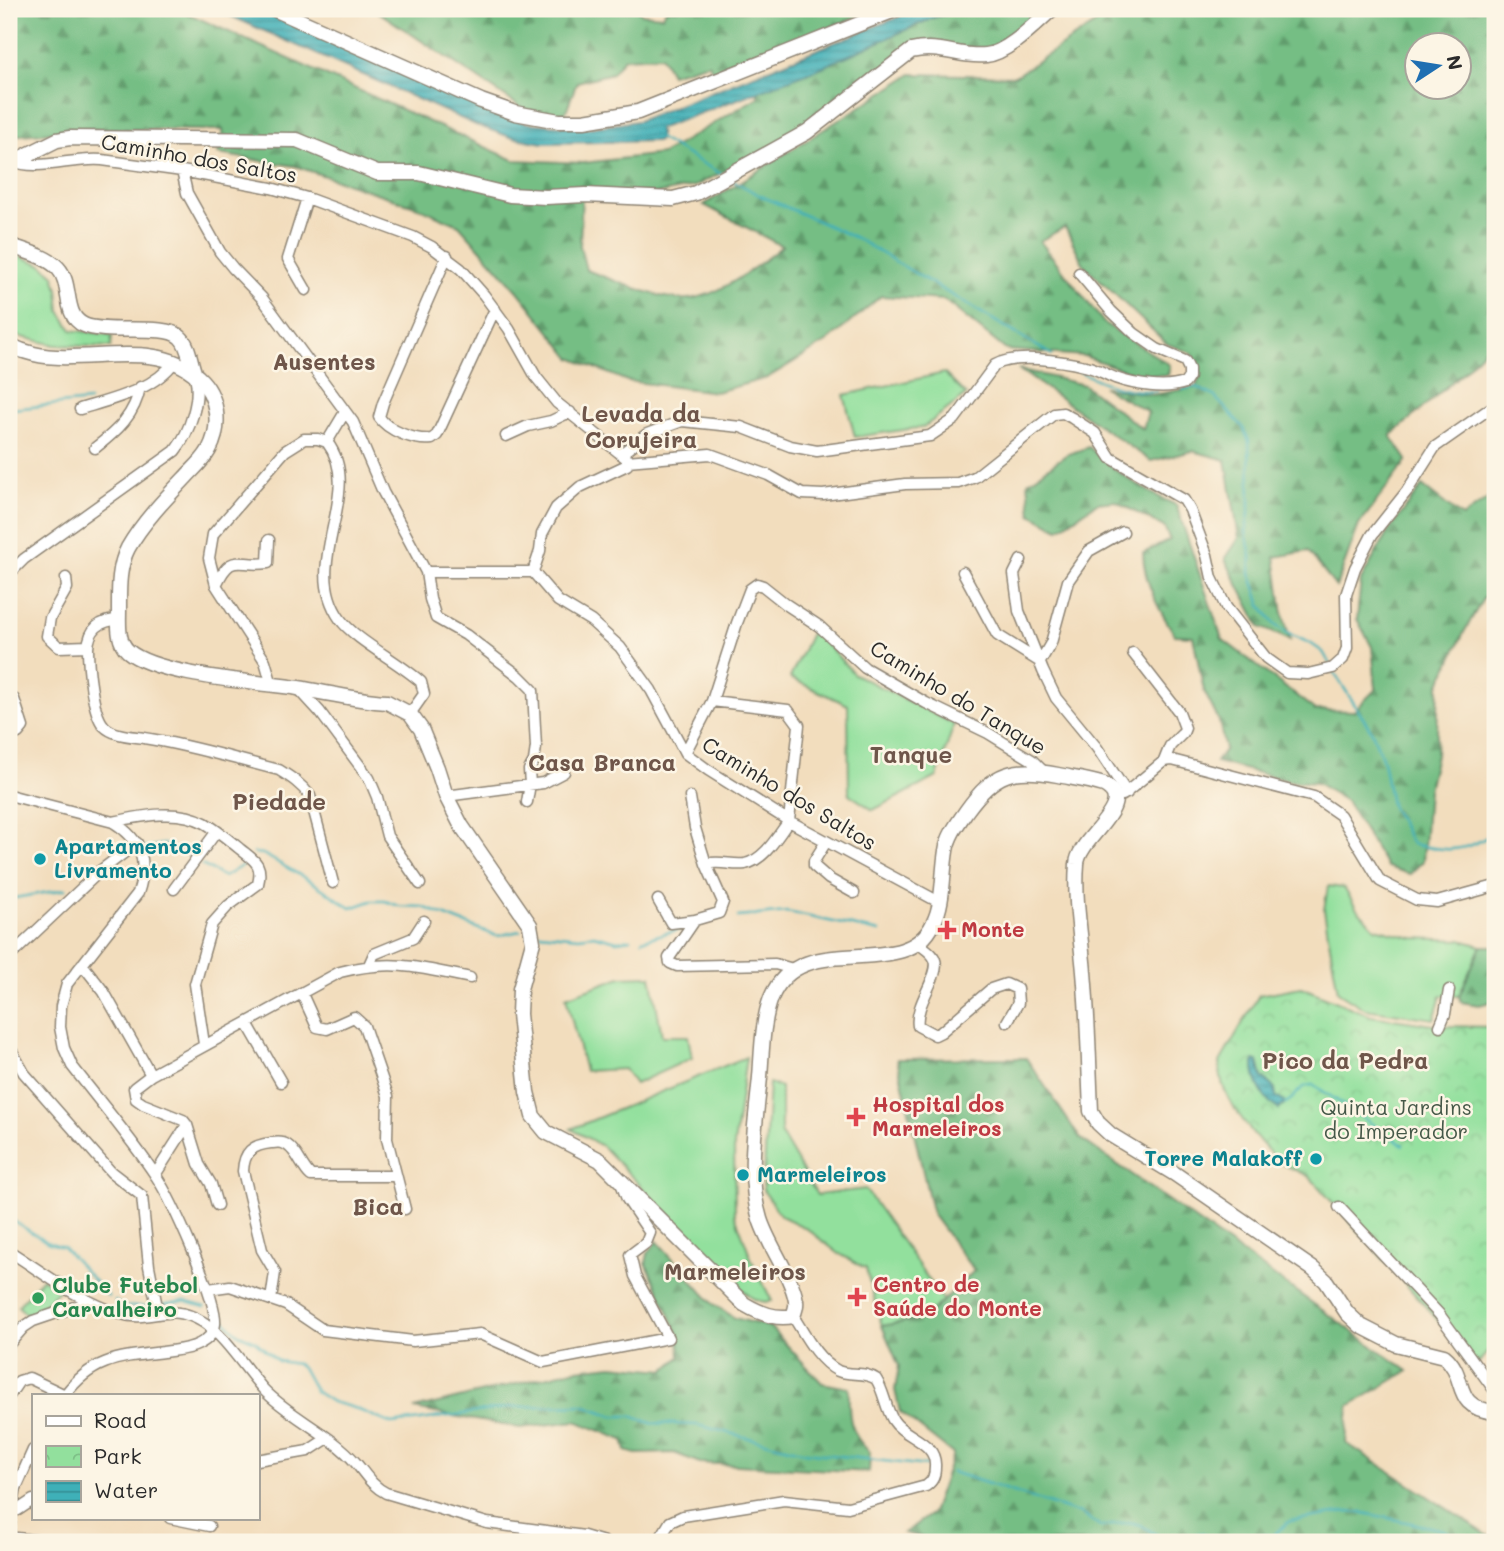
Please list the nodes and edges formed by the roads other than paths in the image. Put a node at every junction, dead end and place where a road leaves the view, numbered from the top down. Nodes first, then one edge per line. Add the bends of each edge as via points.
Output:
1 (274, 9) edge
2 (897, 9) edge
3 (1052, 9) edge
4 (11, 163) edge
5 (182, 171) junction
6 (307, 198) junction
7 (9, 245) edge
8 (447, 256) junction
9 (1079, 273) dead end
10 (306, 290) dead end
11 (495, 309) junction
12 (9, 345) edge
13 (175, 361) junction
14 (194, 373) junction
15 (140, 387) junction
16 (1495, 405) edge
17 (80, 409) dead end
18 (345, 412) junction
19 (570, 412) junction
20 (506, 436) dead end
21 (327, 442) junction
22 (95, 448) dead end
23 (624, 457) junction
24 (1123, 532) dead end
25 (270, 540) dead end
26 (1021, 560) dead end
27 (426, 572) junction
28 (533, 572) junction
29 (963, 572) dead end
30 (9, 573) edge
31 (66, 578) dead end
32 (216, 586) junction
33 (119, 620) junction
34 (88, 646) junction
35 (1133, 653) dead end
36 (1040, 662) junction
37 (272, 685) junction
38 (298, 688) junction
39 (14, 699) dead end
40 (712, 701) junction
41 (411, 714) junction
42 (9, 737) edge
43 (685, 753) junction
44 (1164, 761) junction
45 (564, 772) dead end
46 (1044, 772) junction
47 (530, 784) junction
48 (9, 795) edge
49 (446, 796) junction
50 (1121, 796) junction
51 (690, 797) dead end
52 (527, 802) dead end
53 (789, 821) junction
54 (113, 822) junction
55 (216, 831) junction
56 (826, 842) junction
57 (137, 843) junction
58 (706, 864) junction
59 (333, 883) dead end
60 (420, 884) dead end
61 (1495, 886) edge
62 (174, 889) dead end
63 (854, 893) dead end
64 (657, 900) dead end
65 (939, 902) junction
66 (695, 920) junction
67 (424, 921) dead end
68 (919, 944) junction
69 (9, 957) edge
70 (82, 964) junction
71 (369, 965) junction
72 (793, 969) junction
73 (470, 978) dead end
74 (1449, 989) dead end
75 (302, 994) junction
76 (1007, 1022) dead end
77 (247, 1023) junction
78 (1440, 1026) dead end
79 (204, 1044) junction
80 (9, 1046) edge
81 (152, 1075) junction
82 (281, 1082) dead end
83 (187, 1125) junction
84 (155, 1175) junction
85 (395, 1176) junction
86 (619, 1177) junction
87 (216, 1205) dead end
88 (1339, 1207) dead end
89 (405, 1209) dead end
90 (9, 1251) edge
91 (208, 1289) junction
92 (271, 1300) junction
93 (89, 1302) junction
94 (157, 1308) junction
95 (793, 1316) junction
96 (213, 1331) junction
97 (9, 1344) edge
98 (1495, 1391) edge
99 (267, 1392) junction
100 (63, 1394) edge
101 (66, 1394) edge
102 (258, 1394) edge
103 (9, 1396) edge
104 (1495, 1412) edge
105 (328, 1438) junction
106 (32, 1452) edge
107 (259, 1460) edge
108 (13, 1487) edge
109 (32, 1501) edge
110 (12, 1509) junction
111 (181, 1520) edge
112 (209, 1525) dead end
113 (9, 1535) edge
114 (50, 1542) edge
115 (604, 1542) edge
116 (658, 1542) edge

1 - 2 main road via 481,101 529,117 559,121 638,112
3 - 4 main road via 998,52 986,55 928,47 911,51 807,132 696,193 673,199 510,195 419,173 377,173 298,140 70,138
4 - 5 street, Caminho dos Saltos via 28,166 90,159
5 - 6 street, Caminho dos Saltos
5 - 18 street via 187,193 220,252 262,298
6 - 8 street, Caminho dos Saltos via 413,237
6 - 10 street via 288,259
7 - 14 main road via 60,271 78,322 91,328 176,335 187,349
8 - 11 street, Caminho dos Saltos
8 - 11 street via 383,403 379,417 384,424 418,440 437,435
9 - 23 street via 1134,333 1185,361 1189,377 1179,385 1157,386 1087,366 1018,358 995,365 955,419 930,436 817,451 741,427 682,421 646,434
11 - 19 street, Caminho dos Saltos via 536,377
12 - 13 main road via 44,356 159,356
13 - 14 main road
13 - 15 street via 159,379
14 - 30 street via 198,386 191,421 175,451
14 - 33 main road via 213,400 215,434 205,457 165,499 125,553
15 - 17 street
15 - 22 street via 138,401 125,422
16 - 23 street via 1435,447 1372,536 1346,596 1343,659 1333,668 1308,674 1287,673 1275,666 1234,618 1212,578 1184,500 1111,457 1095,433 1063,413 1054,415 975,477 958,483 802,494 768,475 710,454
18 - 21 street
18 - 27 street
19 - 20 street
19 - 23 street, Caminho dos Saltos
21 - 32 street via 304,439 285,451 213,534 209,558
21 - 41 street via 341,478 326,561 328,592 341,621 421,681 424,694
23 - 28 street via 626,465 580,486 556,508 542,534
24 - 36 street via 1089,551 1068,581 1051,643
25 - 32 street via 268,563 231,563
26 - 36 street via 1014,574 1019,611
27 - 28 street
27 - 47 street via 439,621 466,635 533,690 536,734
28 - 43 street, Caminho dos Saltos via 558,601 591,621 620,648 651,690
29 - 36 street via 997,635
31 - 34 street via 67,588 50,618 47,636 60,648
32 - 37 street via 265,661
33 - 34 street via 97,625
33 - 37 main road via 127,650 151,662 201,676
34 - 59 street via 98,715 113,733 183,745 279,770 303,785 314,808
35 - 44 street via 1184,721 1183,733
36 - 50 street via 1056,698 1097,748
37 - 38 main road
38 - 41 main road via 387,702
38 - 60 street via 369,778 387,836
39 - 42 street via 23,727
40 - 43 street
40 - 46 street, Caminho do Tanque via 753,586 763,586 819,626 865,668 988,733
40 - 53 street via 788,710 799,725
41 - 49 main road via 429,747
43 - 53 street, Caminho dos Saltos
44 - 50 street
44 - 61 street via 1314,797 1340,815 1380,881 1417,900 1437,902
45 - 47 street
46 - 50 main road via 1104,785
46 - 65 main road via 1008,774 987,786 971,805 950,836
47 - 49 street
47 - 52 street
48 - 54 street
49 - 86 main road via 530,925 533,942 520,989 519,1014 533,1116 545,1132 587,1151
50 - 104 main road via 1077,859 1091,1111 1098,1123 1313,1269 1361,1326 1396,1344 1450,1360 1472,1406
51 - 58 street
53 - 56 street, Caminho dos Saltos
53 - 58 street via 756,859 745,864
54 - 55 street via 160,814 190,817
54 - 57 street
55 - 62 street
55 - 79 street via 257,863 261,874 258,884 212,923 195,984
56 - 63 street via 814,866
56 - 65 street, Caminho dos Saltos
57 - 69 street via 100,871
57 - 70 street via 143,862 138,893
58 - 66 street via 722,909
64 - 66 street via 671,923
65 - 68 main road via 934,923
66 - 72 street via 670,963 775,964
67 - 71 street via 413,938 374,954
68 - 72 main road
68 - 76 street via 933,956 936,969 918,1010 918,1026 935,1035 991,989 1006,984 1019,987 1018,1003
70 - 81 street via 104,992
70 - 84 street via 67,984 61,1006 64,1048 72,1066
71 - 73 street via 407,965
71 - 75 street via 340,972
72 - 95 main road via 771,998 766,1017 753,1175 759,1217 796,1300
74 - 78 street
75 - 77 street
75 - 85 street via 317,1027 327,1029 354,1017 364,1026 388,1096 387,1139
77 - 79 street
77 - 82 street
79 - 81 street
80 - 94 street via 24,1073 111,1172 142,1196
81 - 83 street via 134,1088 136,1099
83 - 84 street
83 - 87 street
84 - 91 street
85 - 89 street
85 - 92 street via 310,1176 282,1142 251,1148 243,1171 262,1250 275,1272
86 - 92 street via 627,1199 650,1233 646,1243 630,1255 635,1276 668,1338 543,1362 480,1334 413,1341 323,1330
86 - 95 main road via 736,1298 756,1312
88 - 98 street via 1439,1314
90 - 93 street
91 - 92 street via 230,1286
91 - 96 street via 215,1317
93 - 94 street via 128,1315
93 - 97 street via 33,1321
94 - 96 street via 183,1312
95 - 116 street via 815,1352 827,1362 839,1371 876,1379 898,1426 934,1456 933,1480 926,1486 848,1507 784,1500 683,1516 665,1527
96 - 99 street
96 - 101 street via 196,1346 109,1360 92,1368
99 - 102 street
99 - 105 street
100 - 103 street via 29,1378 19,1381
105 - 107 street via 308,1451
105 - 115 street via 375,1488 386,1493 487,1522
106 - 108 street
108 - 110 street
109 - 110 street
110 - 113 street
111 - 112 street
113 - 114 street

